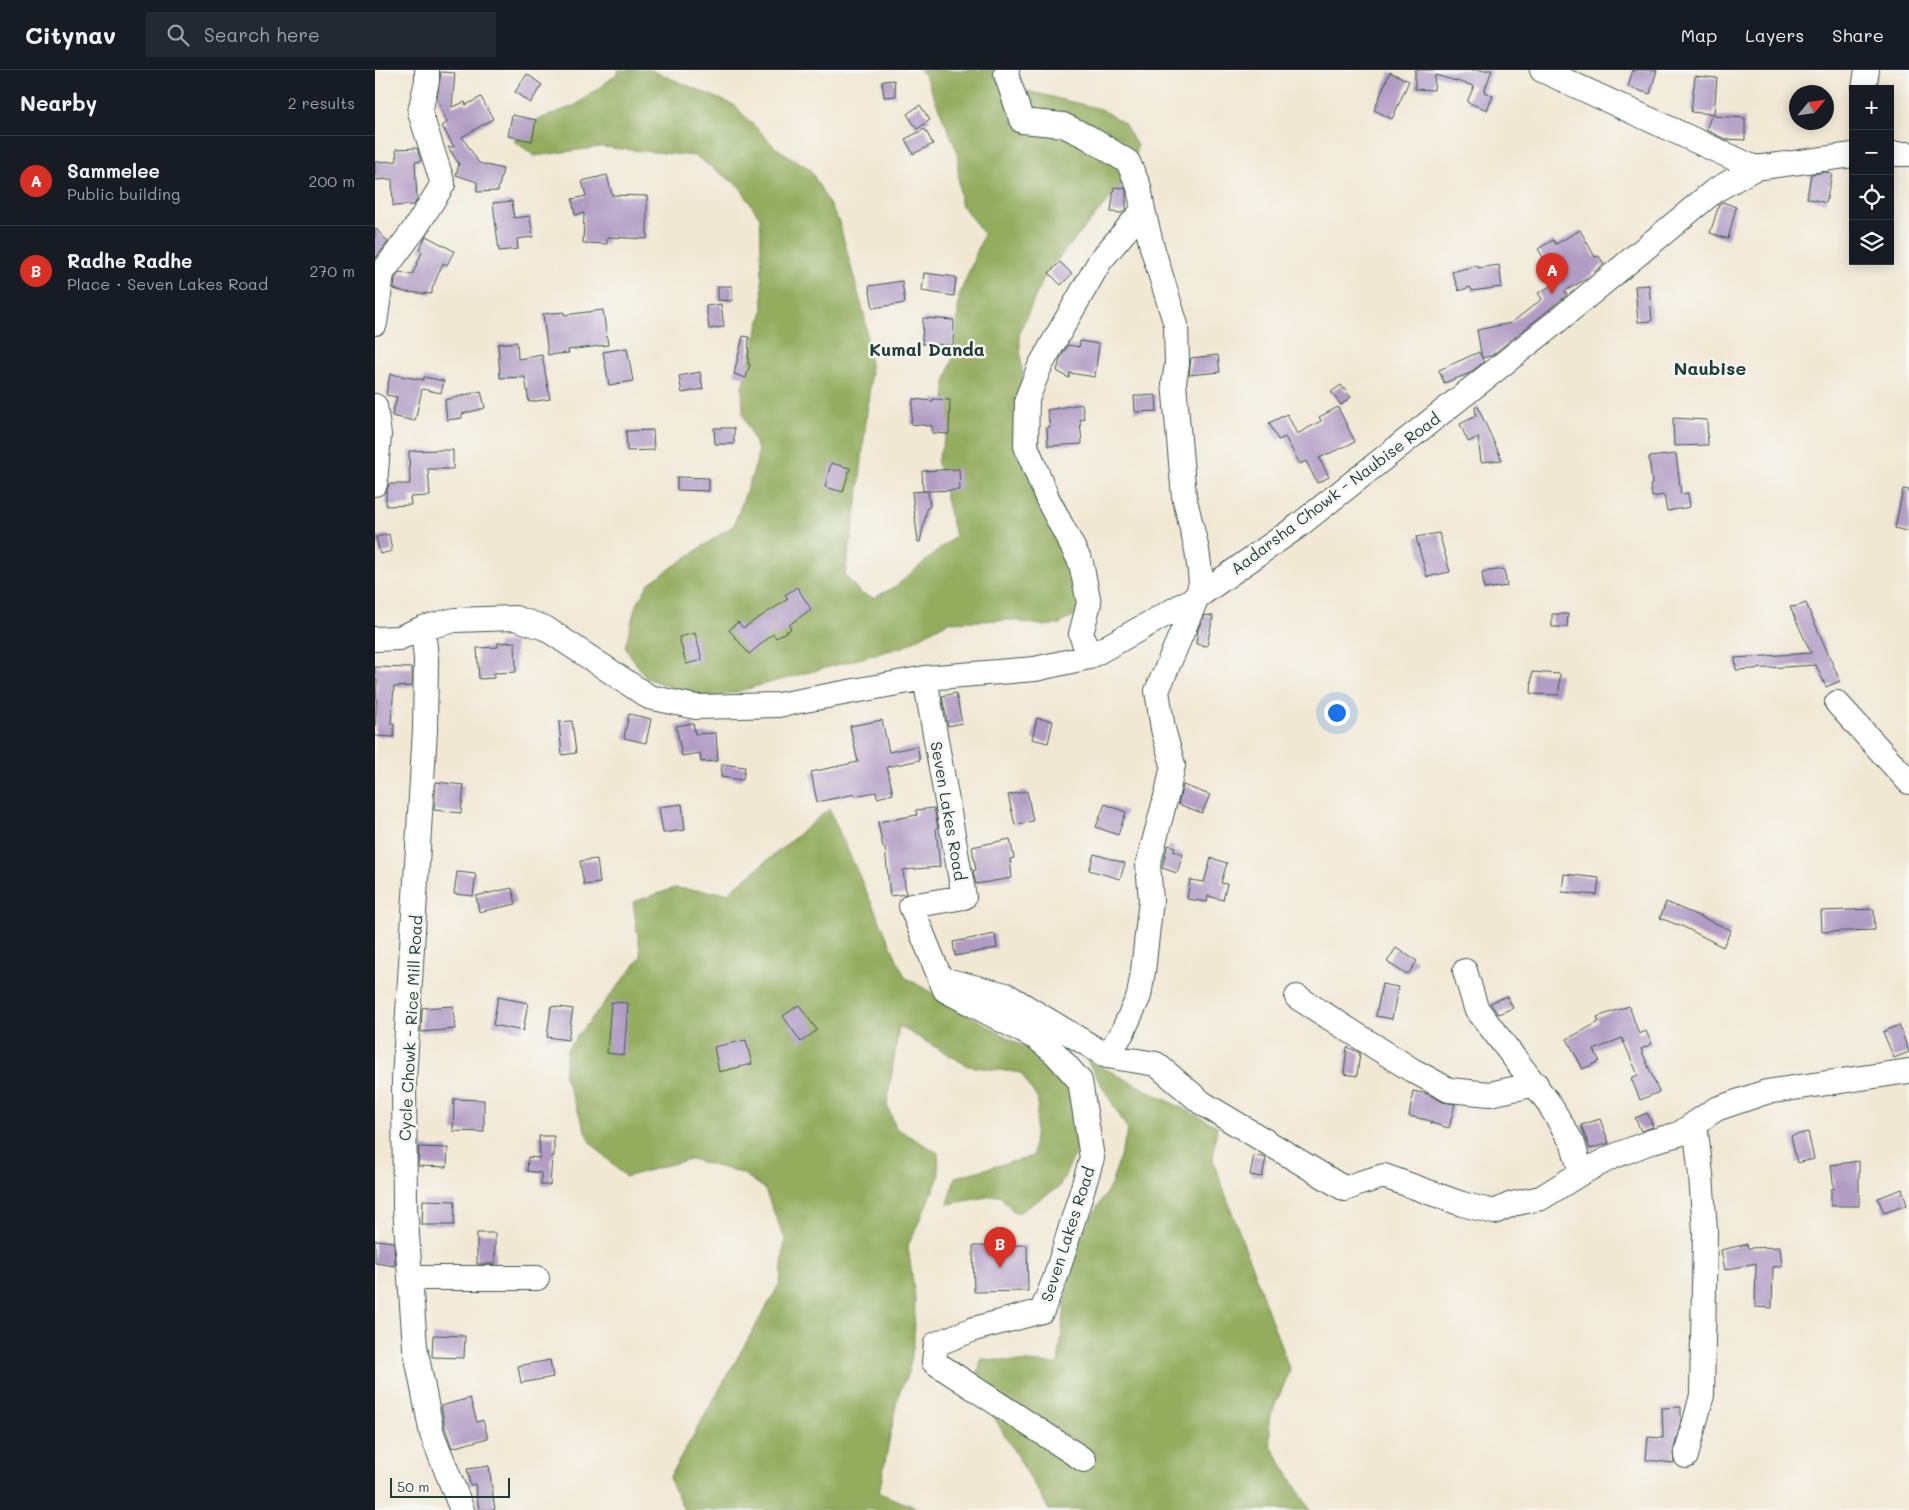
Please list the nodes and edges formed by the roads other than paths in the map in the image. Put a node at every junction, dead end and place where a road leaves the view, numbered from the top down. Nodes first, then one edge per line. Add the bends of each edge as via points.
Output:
1 (427, 70) edge
2 (1007, 70) edge
3 (1542, 70) edge
4 (1867, 70) edge
5 (1865, 85) edge
6 (1894, 154) edge
7 (1909, 154) edge
8 (1849, 156) edge
9 (1755, 168) junction
10 (1143, 210) junction
11 (375, 323) edge
12 (375, 406) edge
13 (375, 484) edge
14 (1197, 597) junction
15 (423, 628) junction
16 (375, 639) edge
17 (1089, 657) junction
18 (925, 678) junction
19 (1837, 703) dead end
20 (1909, 782) edge
21 (1465, 971) dead end
22 (941, 979) junction
23 (1297, 997) dead end
24 (1107, 1056) junction
25 (1909, 1071) edge
26 (1536, 1084) junction
27 (1695, 1124) junction
28 (1581, 1173) junction
29 (410, 1278) junction
30 (537, 1278) dead end
31 (1686, 1456) dead end
32 (1084, 1460) dead end
33 (462, 1510) edge

1 - 11 street via 420,112 443,184 382,273
2 - 10 street via 1023,121 1063,125 1128,162 1139,187
3 - 9 street
4 - 5 street
6 - 7 street
8 - 9 street
9 - 14 street, Aadarsha Chowk - Naubise Road via 1714,191 1556,322 1299,526
10 - 14 street via 1177,325 1174,383 1184,496 1200,572
10 - 17 street via 1100,261 1040,366 1027,399 1026,446 1048,500 1081,563 1089,603 1081,634
12 - 13 street via 379,435
14 - 17 street, Aadarsha Chowk - Naubise Road
14 - 24 street via 1157,691 1173,765 1148,865 1151,900 1139,996
15 - 16 street, Aadarsha Chowk - Naubise Road via 399,638
15 - 18 street, Aadarsha Chowk - Naubise Road via 455,620 515,618 545,628 649,697 696,707 777,705
15 - 29 street, Cycle Chowk - Rice Mill Road via 425,730 404,1080 405,1207
17 - 18 street, Aadarsha Chowk - Naubise Road via 1035,669
18 - 22 street, Seven Lakes Road via 964,897 911,906
19 - 20 street
21 - 26 street via 1476,1008
22 - 24 street via 1006,995
22 - 32 street, Seven Lakes Road via 945,990 1038,1039 1080,1081 1092,1158 1042,1311 974,1329 936,1344 934,1362
23 - 26 street via 1449,1090 1491,1094
24 - 28 street via 1156,1064 1203,1103 1345,1189 1384,1176 1494,1212 1512,1204 1541,1198
25 - 27 street via 1766,1092 1716,1108
26 - 28 street via 1573,1144
27 - 28 street via 1679,1134 1612,1157
27 - 31 street via 1705,1231 1703,1395
29 - 30 street
29 - 33 street, Cycle Chowk - Rice Mill Road via 415,1347 432,1434

